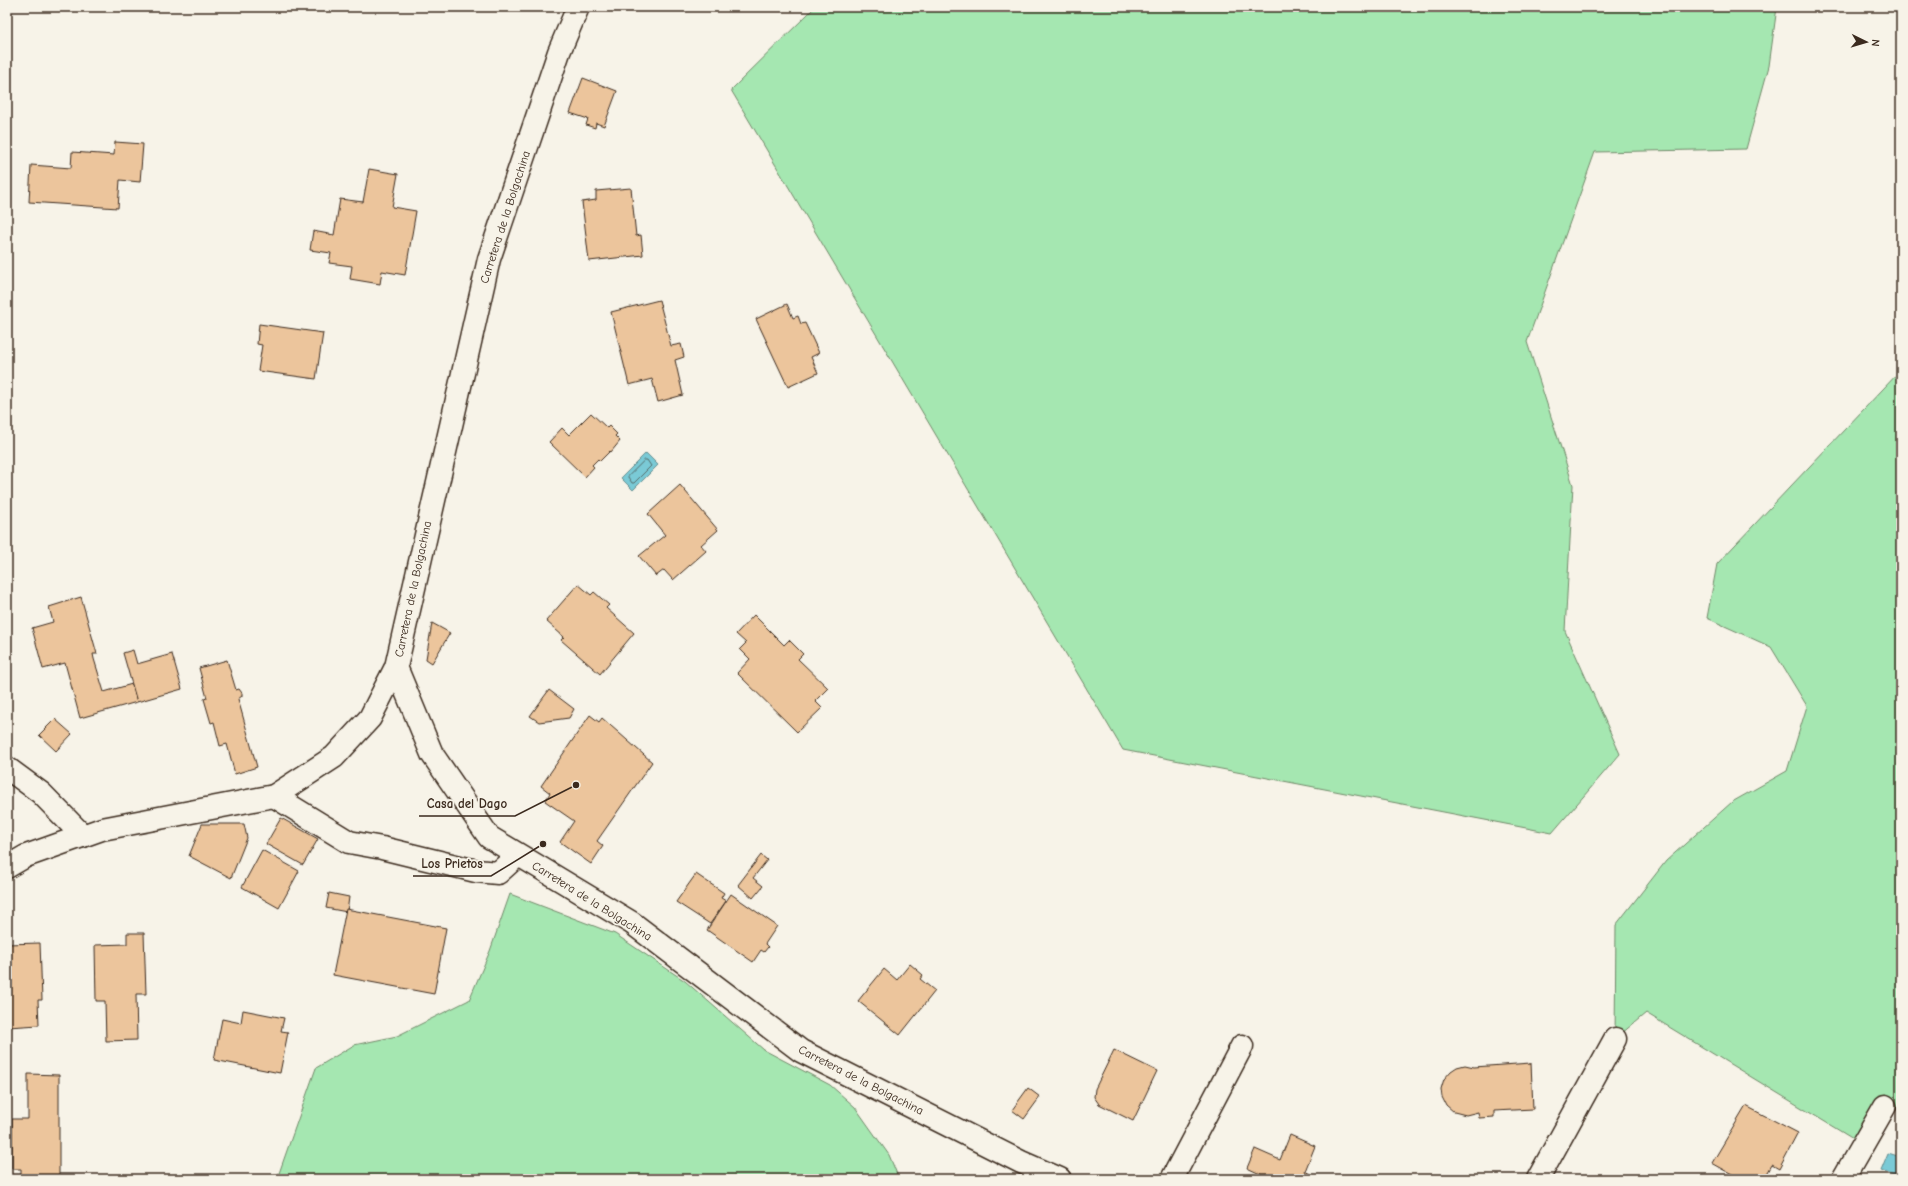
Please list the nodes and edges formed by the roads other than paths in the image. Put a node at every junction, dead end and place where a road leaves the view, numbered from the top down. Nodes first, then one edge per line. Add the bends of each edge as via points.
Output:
1 (578, 7) edge
2 (396, 667) junction
3 (7, 768) edge
4 (274, 796) junction
5 (83, 836) junction
6 (518, 855) junction
7 (7, 867) edge
8 (1615, 1039) dead end
9 (1242, 1046) dead end
10 (1885, 1106) dead end
11 (1060, 1179) edge
12 (1172, 1179) edge
13 (1538, 1179) edge
14 (1843, 1179) edge

1 - 2 street, Carretera de la Bolgachina via 559,52 489,259
2 - 4 street via 370,718 334,757
2 - 6 street, Carretera de la Bolgachina via 432,754 489,837
3 - 5 street via 41,794
4 - 5 street via 102,829
4 - 6 street via 349,842 476,872 498,873
5 - 7 street via 26,856
6 - 11 street, Carretera de la Bolgachina via 632,924 801,1051
8 - 13 street
9 - 12 street
10 - 14 street

